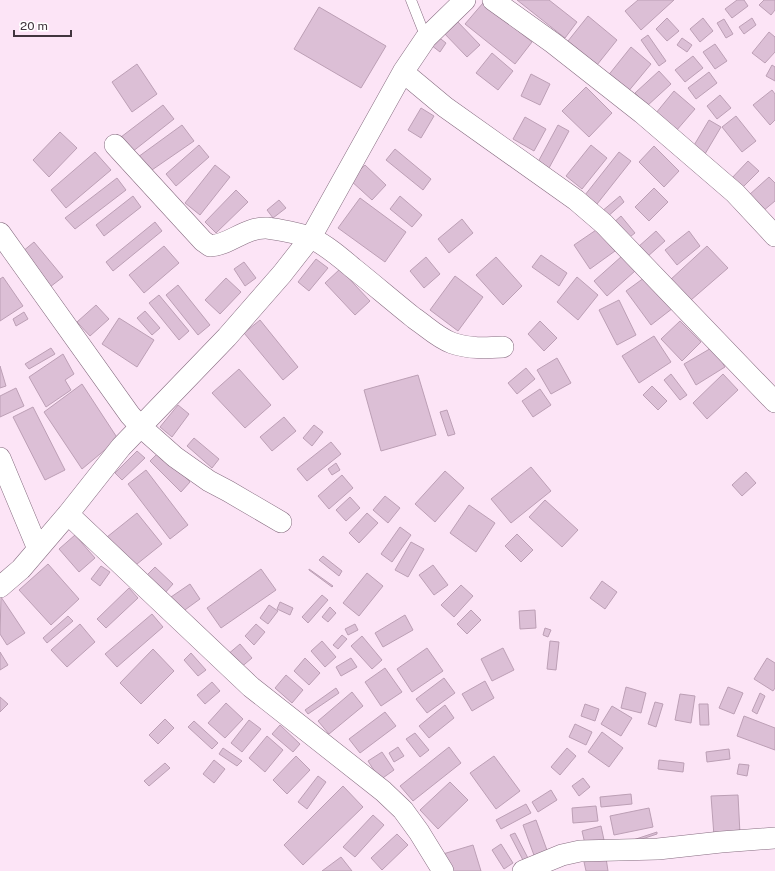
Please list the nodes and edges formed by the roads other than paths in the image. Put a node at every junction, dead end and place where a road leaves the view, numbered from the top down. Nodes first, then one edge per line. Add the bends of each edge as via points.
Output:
1 (411, 0) edge
2 (465, 0) edge
3 (493, 0) edge
4 (426, 38) junction
5 (403, 72) junction
6 (115, 145) dead end
7 (0, 233) edge
8 (775, 236) edge
9 (311, 238) junction
10 (503, 347) dead end
11 (775, 402) edge
12 (140, 426) junction
13 (0, 458) edge
14 (68, 514) junction
15 (281, 522) dead end
16 (38, 549) junction
17 (0, 587) edge
18 (775, 838) edge
19 (443, 871) edge
20 (523, 871) edge

1 - 4 lane
2 - 4 street
3 - 8 street via 642,113 735,193
4 - 5 street
5 - 9 street
5 - 11 street via 445,107 576,200 604,224
6 - 9 street via 210,246 221,244 256,228 268,228
7 - 12 street
9 - 10 street via 337,255 430,330 451,343 467,347
9 - 12 street via 227,337
12 - 14 street
12 - 15 street via 208,481
13 - 16 street
14 - 16 street
14 - 19 street via 251,687 383,791 403,810
16 - 17 street via 22,569
18 - 20 street via 658,849 580,851 562,855

